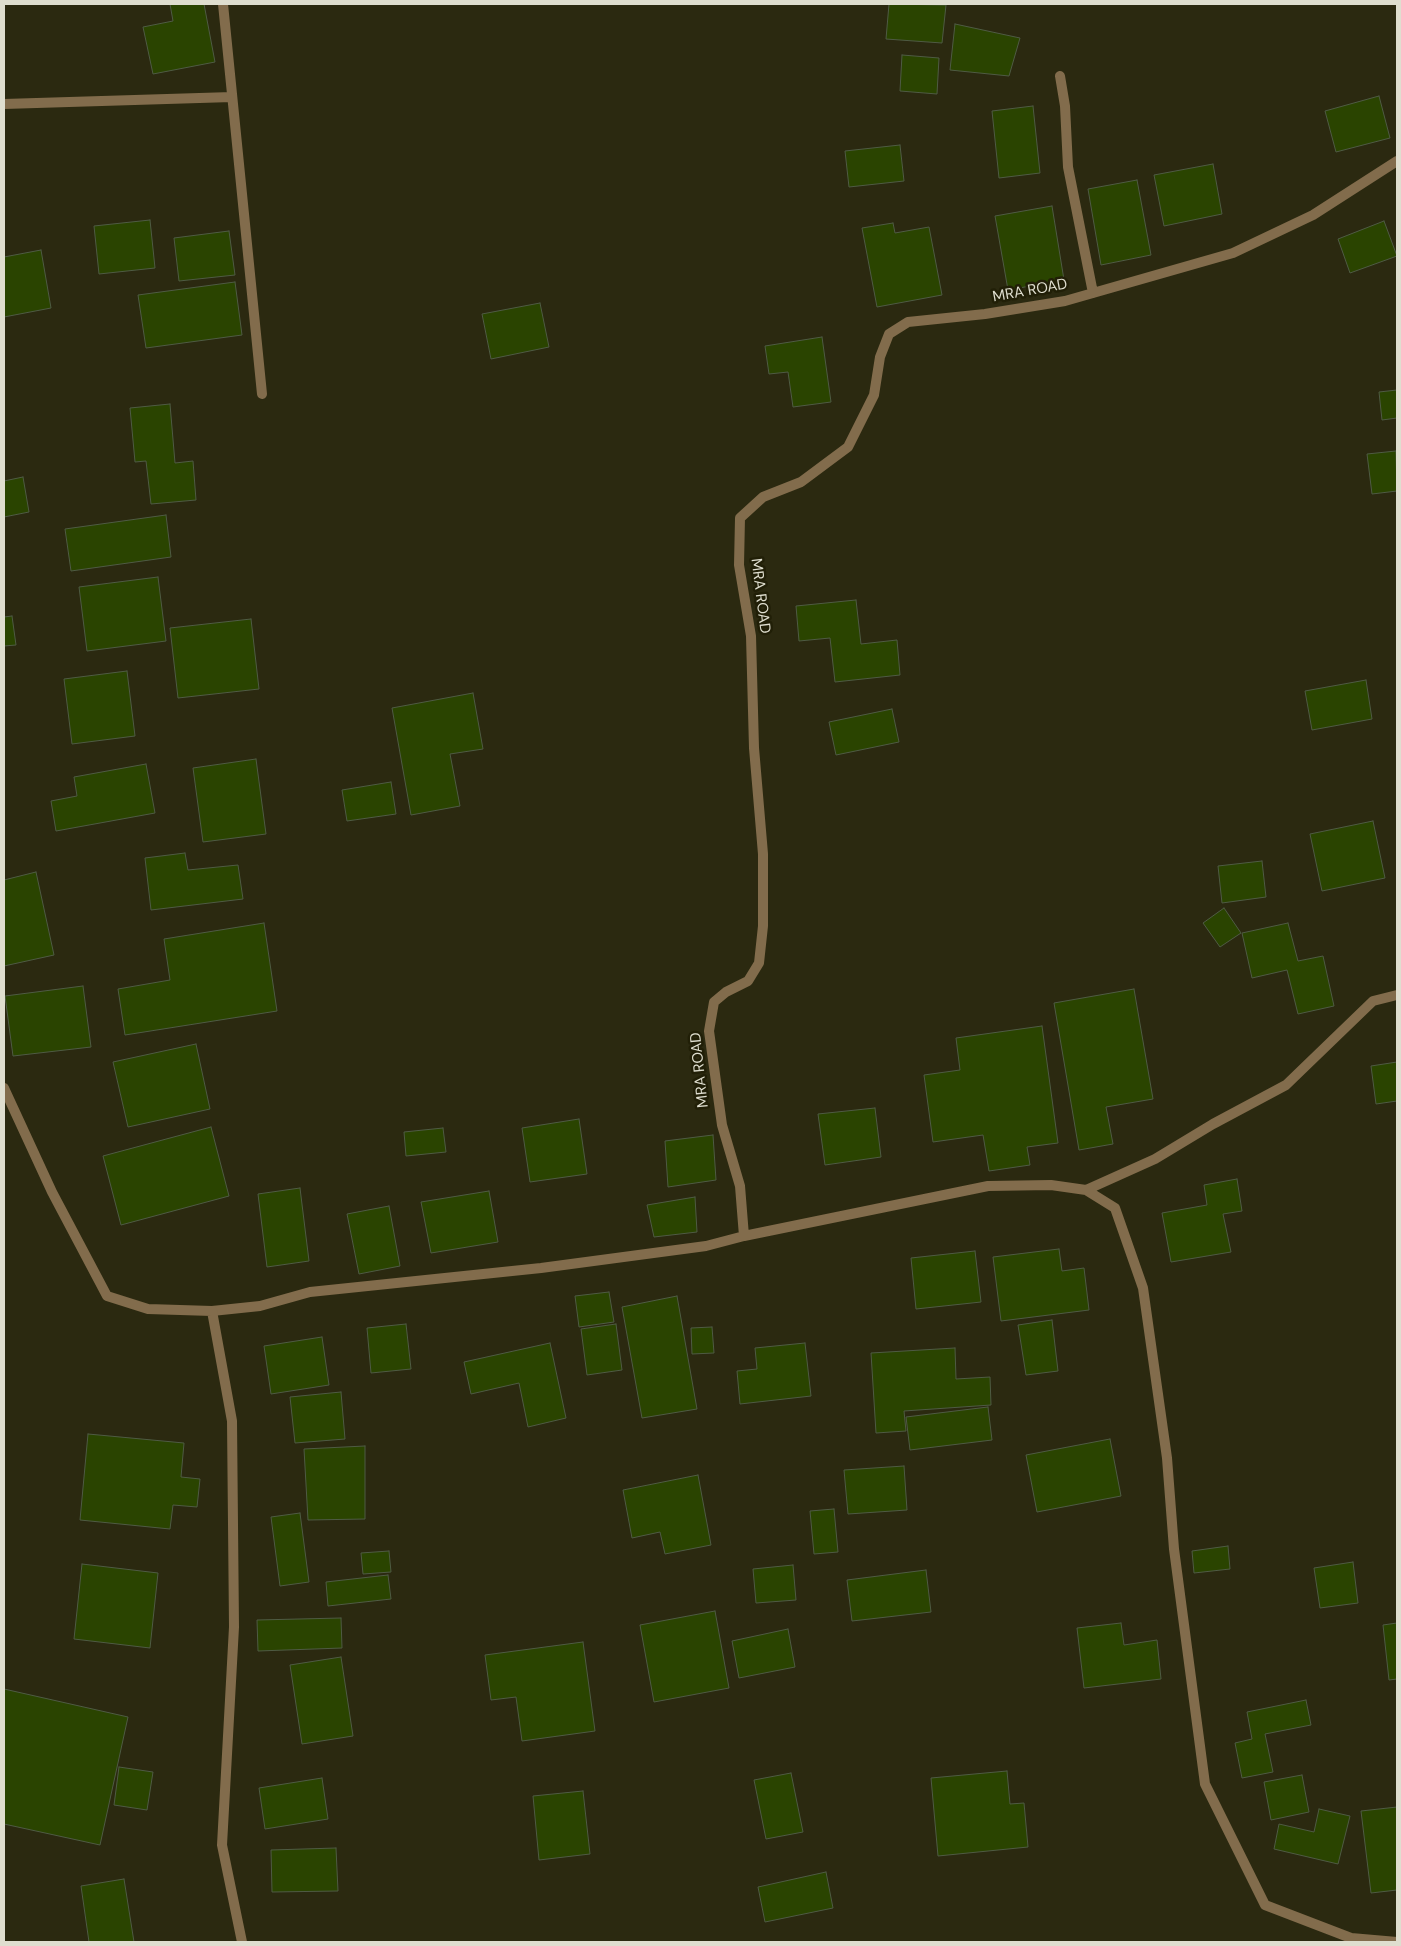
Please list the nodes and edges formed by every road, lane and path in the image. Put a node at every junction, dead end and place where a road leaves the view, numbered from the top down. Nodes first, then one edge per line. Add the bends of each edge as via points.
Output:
1 (223, 4) edge
2 (1060, 76) dead end
3 (232, 97) junction
4 (4, 104) edge
5 (1397, 162) edge
6 (1093, 293) junction
7 (262, 394) dead end
8 (1397, 994) edge
9 (4, 1088) edge
10 (1086, 1190) junction
11 (744, 1236) junction
12 (212, 1311) junction
13 (242, 1942) edge
14 (1397, 1942) edge

1 - 3 street
2 - 6 street via 1068,167
3 - 4 street
3 - 7 street
5 - 6 street, MRA ROAD via 1313,215 1233,253
6 - 11 street, MRA ROAD via 985,314 908,322 889,334 880,357 874,395 848,447 801,482 763,497 740,518 739,565 751,636 754,748 763,854 763,926 759,963 748,980 714,1002 709,1031 722,1125 740,1186
8 - 10 street via 1372,1000 1286,1085 1155,1159
9 - 12 street via 52,1192 107,1296 148,1308
10 - 11 street via 1051,1185 988,1186
10 - 14 street via 1116,1208 1143,1288 1205,1784 1265,1905 1351,1938
11 - 12 street via 706,1246 541,1268 310,1292 260,1306
12 - 13 street via 232,1421 234,1627 222,1845

